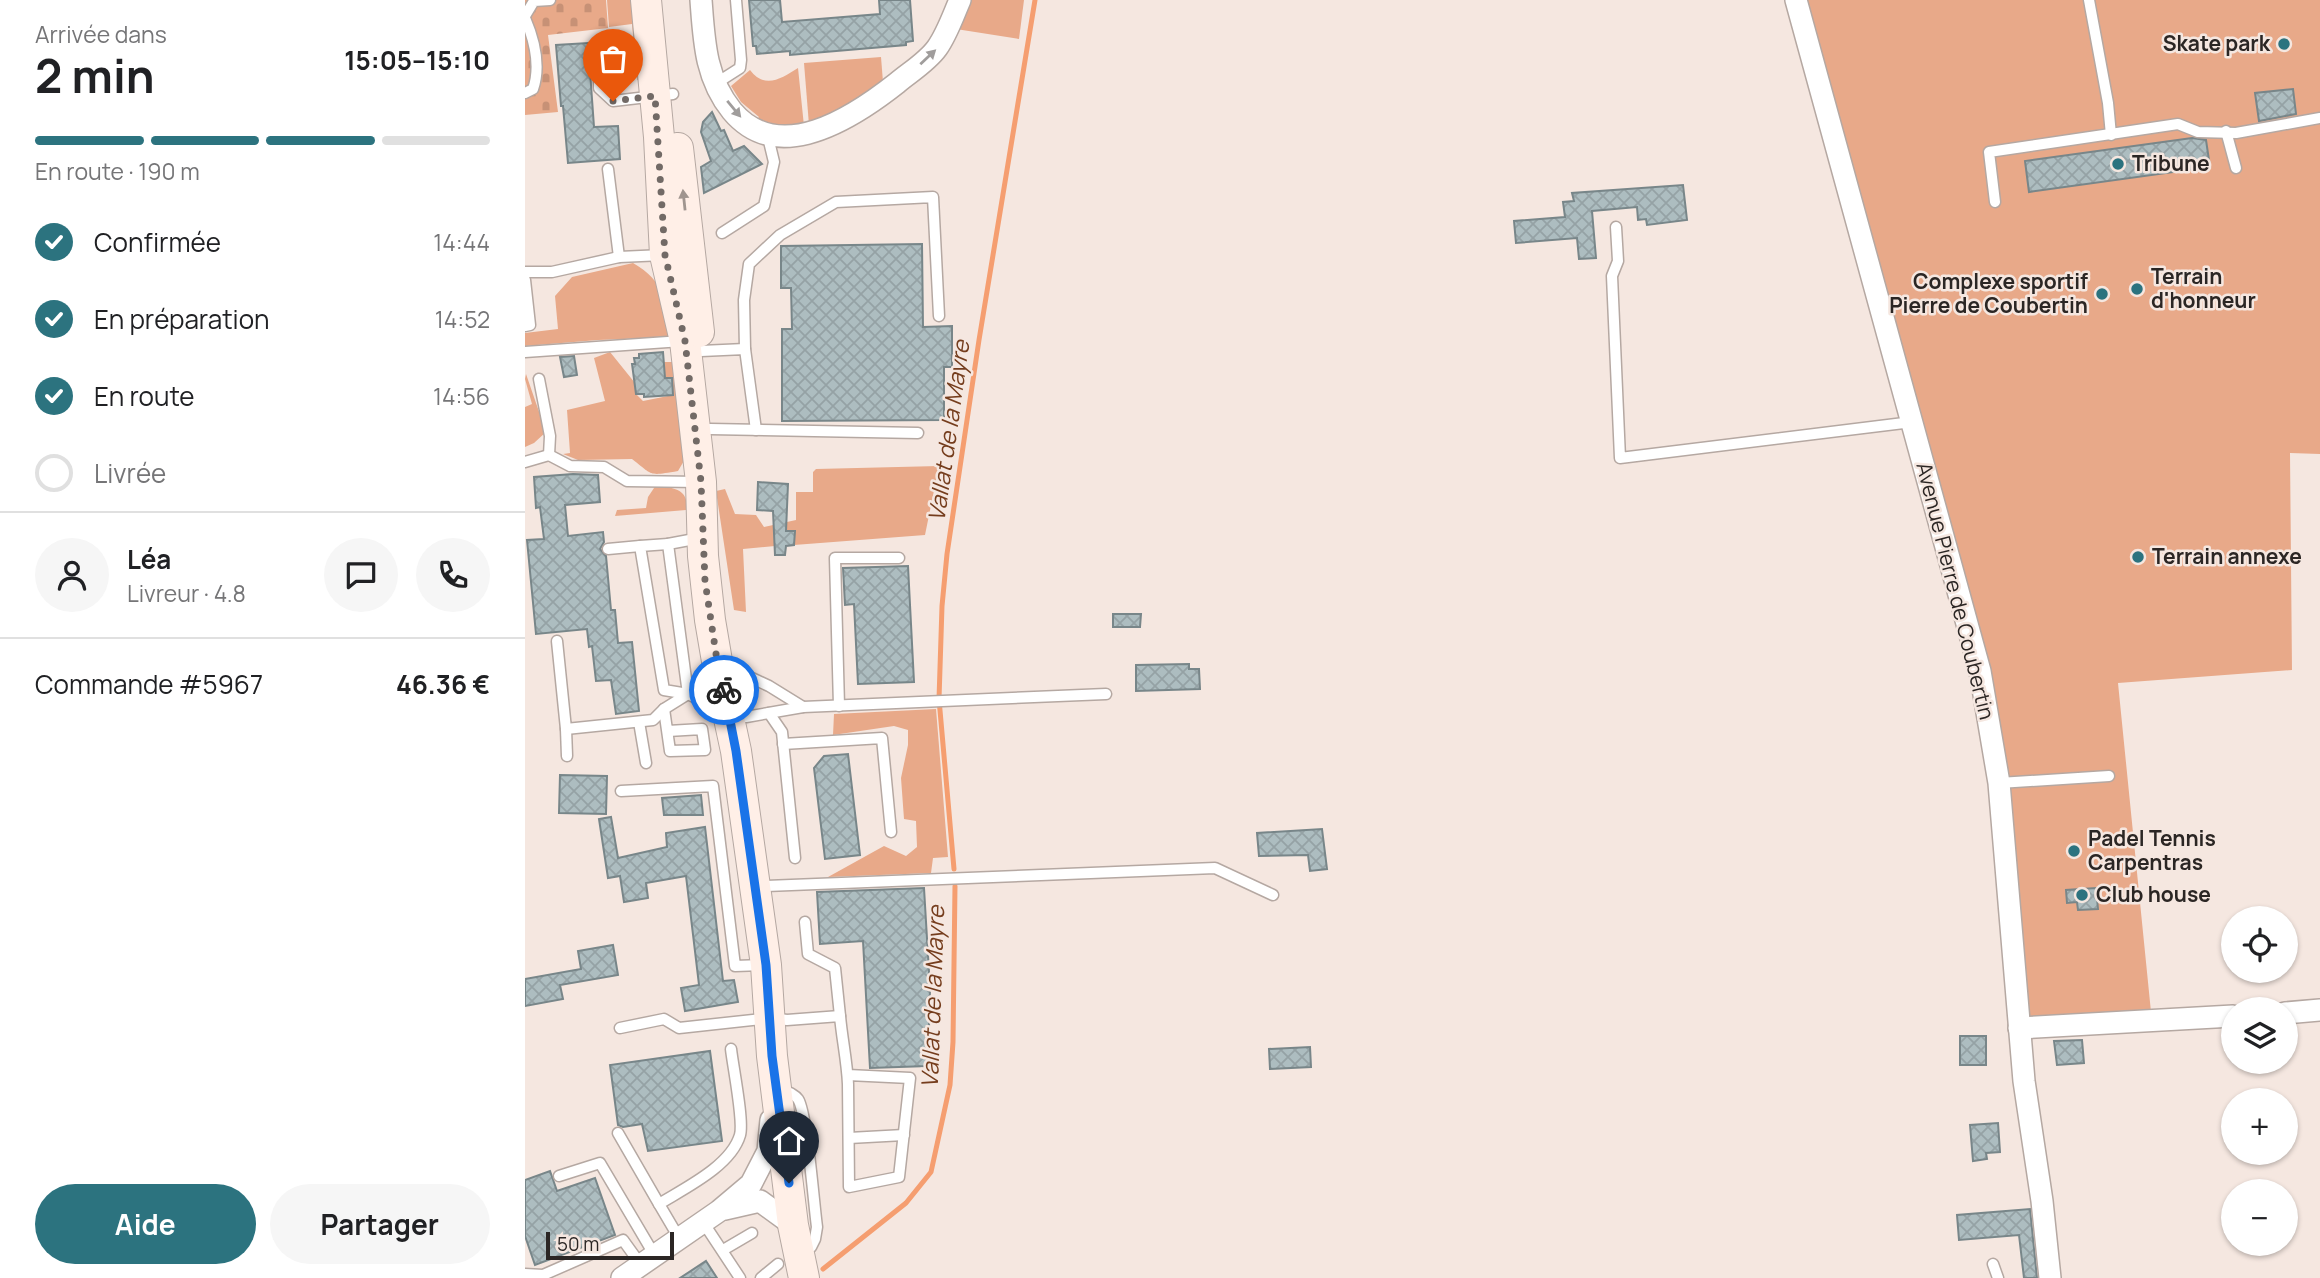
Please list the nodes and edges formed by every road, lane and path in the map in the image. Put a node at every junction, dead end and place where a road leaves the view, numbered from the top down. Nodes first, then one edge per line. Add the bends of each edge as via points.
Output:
1 (550, 0) edge
2 (646, 0) edge
3 (663, 0) edge
4 (701, 0) edge
5 (736, 0) edge
6 (960, 0) edge
7 (1796, 0) edge
8 (2089, 0) edge
9 (525, 17) edge
10 (599, 68) dead end
11 (715, 84) junction
12 (525, 93) edge
13 (664, 95) junction
14 (2320, 118) edge
15 (2226, 131) junction
16 (767, 133) junction
17 (2111, 135) junction
18 (2236, 168) dead end
19 (608, 169) dead end
20 (1995, 202) dead end
21 (1616, 227) dead end
22 (722, 233) dead end
23 (677, 254) junction
24 (619, 257) junction
25 (525, 272) edge
26 (525, 281) edge
27 (939, 316) dead end
28 (525, 326) edge
29 (693, 346) junction
30 (745, 349) junction
31 (525, 352) edge
32 (539, 379) dead end
33 (1912, 422) junction
34 (710, 429) junction
35 (756, 430) junction
36 (918, 433) dead end
37 (549, 455) junction
38 (525, 462) edge
39 (701, 482) junction
40 (703, 537) junction
41 (668, 544) junction
42 (640, 546) junction
43 (608, 549) dead end
44 (899, 558) dead end
45 (557, 641) dead end
46 (739, 672) junction
47 (688, 694) junction
48 (1106, 694) dead end
49 (839, 706) junction
50 (803, 707) junction
51 (664, 709) junction
52 (748, 715) junction
53 (639, 722) junction
54 (566, 729) junction
55 (667, 731) dead end
56 (783, 744) junction
57 (567, 756) dead end
58 (646, 763) dead end
59 (2109, 776) dead end
60 (1999, 783) junction
61 (621, 791) dead end
62 (891, 832) dead end
63 (795, 859) dead end
64 (766, 886) junction
65 (1273, 895) dead end
66 (805, 922) dead end
67 (766, 965) junction
68 (2320, 1010) edge
69 (2298, 1012) edge
70 (840, 1016) junction
71 (2221, 1017) edge
72 (779, 1019) junction
73 (620, 1028) dead end
74 (2019, 1028) junction
75 (731, 1049) dead end
76 (848, 1075) junction
77 (782, 1086) junction
78 (618, 1133) dead end
79 (904, 1135) junction
80 (849, 1138) junction
81 (559, 1176) dead end
82 (795, 1182) junction
83 (755, 1193) junction
84 (659, 1204) junction
85 (711, 1216) junction
86 (751, 1233) dead end
87 (802, 1236) junction
88 (679, 1238) junction
89 (723, 1250) junction
90 (778, 1264) dead end
91 (1993, 1264) dead end
92 (635, 1270) edge
93 (525, 1274) edge
94 (740, 1278) edge
95 (761, 1278) edge
96 (804, 1278) edge
97 (817, 1278) edge
98 (1998, 1278) edge
99 (2050, 1278) edge

1 - 9 lane via 534,1
2 - 13 main road
3 - 13 main road
4 - 11 street via 706,56
5 - 11 lane via 740,68
16 -> 6 street via 817,132 868,106 936,49
7 - 33 street, Avenue Pierre de Coubertin
8 - 17 lane
9 - 12 lane via 533,36 537,77 533,89
10 - 13 lane via 599,88 613,101
11 -> 16 street via 733,111
13 - 23 main road
14 - 15 lane
15 - 17 lane via 2198,132 2178,124
15 - 18 lane
16 - 22 lane via 774,162 764,206
17 - 20 lane via 1989,152
19 - 24 lane
21 - 33 lane via 1618,261 1612,276 1620,458
23 - 24 lane
23 - 29 main road
24 - 25 lane via 552,272
26 - 28 lane via 530,325
27 - 30 lane via 933,197 836,202 780,235 749,264
29 - 30 lane
29 - 31 lane
29 - 34 main road
29 - 39 main road
30 - 35 lane
32 - 37 lane
33 - 60 street, Avenue Pierre de Coubertin via 1980,671
34 - 35 lane
34 - 46 main road via 713,561
35 - 36 lane
37 - 38 lane
37 - 39 lane via 570,466 604,467 627,481
39 - 40 main road
40 - 41 lane
40 - 52 main road via 718,667
41 - 42 lane
41 - 47 lane
42 - 43 lane
42 - 47 lane via 664,691
44 - 49 lane via 835,558
45 - 54 lane
46 - 50 lane
46 - 52 main road
47 - 51 lane
47 - 52 lane
48 - 49 lane
49 - 50 lane
50 - 52 lane
51 - 53 lane via 653,720
51 - 55 lane
52 - 56 lane via 782,733
52 - 64 main road via 755,822
52 - 67 main road
53 - 54 lane
53 - 58 lane
54 - 57 lane
56 - 62 lane via 882,738
56 - 63 lane
59 - 60 lane
60 - 74 street, Avenue Pierre de Coubertin
61 - 67 lane via 713,786 735,966
64 - 65 lane via 1215,868
64 - 72 main road
66 - 70 lane via 808,954 835,968
67 - 72 main road
68 - 69 street
70 - 72 lane
70 - 76 lane
71 - 74 street
72 - 73 lane via 679,1028 664,1019
72 - 77 main road
74 - 99 street, Avenue Pierre de Coubertin
75 - 84 lane via 740,1135 721,1165
76 - 79 lane via 910,1078
76 - 80 lane
77 - 82 main road
77 - 83 street
77 - 87 lane via 797,1097 805,1131 817,1227 815,1239
78 - 84 lane
79 - 80 lane
79 - 80 lane via 899,1177 849,1187
81 - 92 lane via 600,1163
82 - 83 street via 781,1191
82 - 87 main road
83 - 85 street
83 - 87 street
84 - 88 lane
85 - 88 street
85 - 89 lane
86 - 89 lane
87 - 96 main road
87 - 97 main road
88 - 92 street
89 - 94 lane
90 - 95 lane
91 - 98 lane
92 - 93 lane via 623,1240 544,1275

